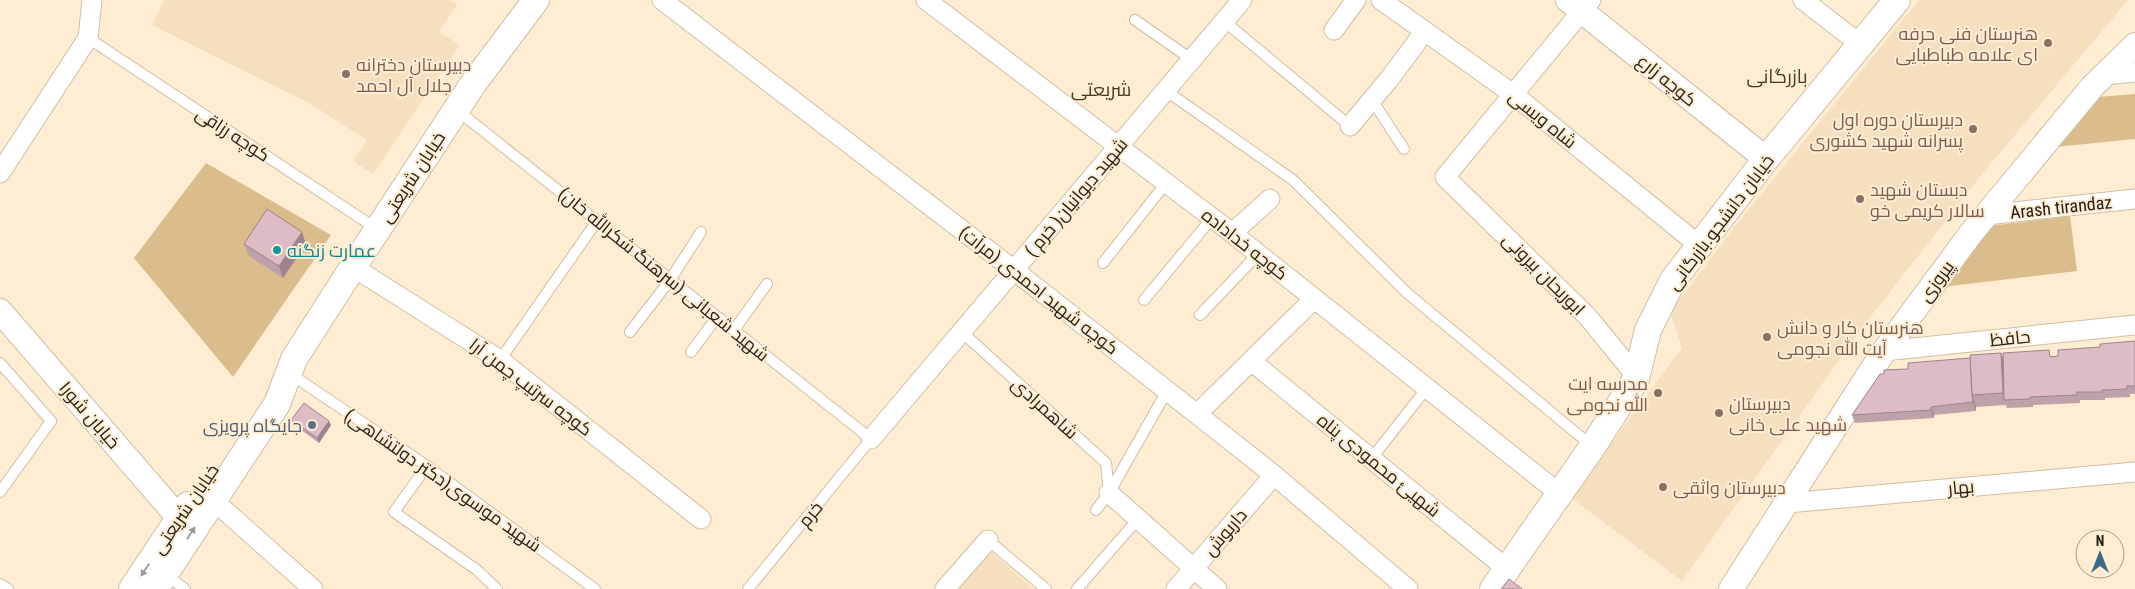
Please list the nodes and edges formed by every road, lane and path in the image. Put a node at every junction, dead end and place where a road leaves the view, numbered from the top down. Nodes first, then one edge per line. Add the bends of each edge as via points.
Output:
1 (92, 0) edge
2 (536, 0) edge
3 (662, 0) edge
4 (926, 0) edge
5 (1242, 0) edge
6 (1356, 0) edge
7 (1381, 0) edge
8 (1803, 0) edge
9 (1897, 0) edge
10 (1580, 4) edge
11 (1136, 20) dead end
12 (1224, 20) junction
13 (1334, 30) dead end
14 (1425, 31) junction
15 (88, 38) junction
16 (1860, 44) junction
17 (2135, 45) edge
18 (1192, 59) junction
19 (2135, 72) edge
20 (2104, 75) junction
21 (1165, 90) junction
22 (1514, 94) junction
23 (1372, 100) junction
24 (457, 109) junction
25 (1350, 126) joint
26 (1118, 147) junction
27 (1404, 149) dead end
28 (1766, 159) junction
29 (0, 173) edge
30 (1166, 183) junction
31 (1270, 199) dead end
32 (2135, 199) edge
33 (1986, 215) junction
34 (1212, 218) junction
35 (597, 221) junction
36 (378, 230) junction
37 (701, 232) dead end
38 (1232, 233) junction
39 (1700, 246) junction
40 (1258, 254) junction
41 (1103, 262) dead end
42 (353, 267) junction
43 (1014, 270) junction
44 (670, 280) junction
45 (767, 284) dead end
46 (1314, 299) junction
47 (1144, 300) dead end
48 (0, 311) edge
49 (1200, 315) dead end
50 (718, 317) junction
51 (2135, 325) edge
52 (734, 330) junction
53 (630, 332) dead end
54 (962, 332) junction
55 (1884, 351) junction
56 (691, 352) dead end
57 (500, 360) junction
58 (1251, 361) junction
59 (0, 363) edge
60 (292, 366) junction
61 (1637, 377) junction
62 (1427, 388) junction
63 (1167, 391) junction
64 (1197, 414) junction
65 (872, 439) junction
66 (1593, 446) junction
67 (1371, 459) junction
68 (427, 466) junction
69 (2135, 472) edge
70 (1274, 475) junction
71 (0, 492) edge
72 (1109, 493) junction
73 (1560, 494) junction
74 (213, 500) junction
75 (1787, 503) junction
76 (1096, 510) dead end
77 (179, 518) junction
78 (701, 519) dead end
79 (1138, 519) junction
80 (988, 540) joint
81 (1194, 568) junction
82 (1500, 579) edge
83 (0, 584) edge
84 (168, 584) edge
85 (8, 589) edge
86 (132, 589) edge
87 (312, 589) edge
88 (498, 589) edge
89 (595, 589) edge
90 (748, 589) edge
91 (945, 589) edge
92 (1046, 589) edge
93 (1077, 589) edge
94 (1176, 589) edge
95 (1217, 589) edge
96 (1408, 589) edge
97 (1731, 589) edge

1 - 15 street
2 - 24 main road, خیابان شریعتی
3 - 43 street, کوچه شهید احمدی (مرآت)
4 - 26 street, کوچه خداداده
5 - 12 street, شهید دیوانیان( خرم )
6 - 13 street
7 - 14 street, شاه ویسی
8 - 16 street
9 - 16 main road, خیابان دانشجو.بازرگانی
10 - 22 street
10 - 28 street, کوچه زارع
11 - 18 lane
12 - 18 street, شهید دیوانیان( خرم )
12 - 25 lane
14 - 22 street, شاه ویسی
14 - 23 street
15 - 29 street
15 - 36 lane, کوچه رزاقی
16 - 28 main road, خیابان دانشجو.بازرگانی
17 - 20 street, پیروزی
18 - 21 street, شهید دیوانیان( خرم )
19 - 20 street
20 - 33 street, پیروزی
21 - 26 street, شهید دیوانیان( خرم )
21 - 66 lane via 1293,180 1407,293
22 - 39 street, شاه ویسی
22 - 61 street, ابوریحان بیرونی via 1445,177 1587,316
23 - 25 street
23 - 27 lane
24 - 35 lane, شهید شعبانی (سرهنگ شکرالله خان)
24 - 36 main road, خیابان شریعتی
26 - 30 street, کوچه خداداده
26 - 43 street, شهید دیوانیان( خرم )
28 - 39 main road, خیابان دانشجو.بازرگانی
30 - 34 street, کوچه خداداده
30 - 41 lane
31 - 38 street
32 - 33 street, Arash tirandaz
33 - 55 street, پیروزی
34 - 38 street, کوچه خداداده
34 - 47 lane
35 - 44 lane, شهید شعبانی (سرهنگ شکرالله خان)
35 - 57 lane
36 - 42 main road, خیابان شریعتی
37 - 44 lane
38 - 40 street, کوچه خداداده
39 - 61 main road, خیابان دانشجو.بازرگانی via 1673,280 1648,330
40 - 46 street, کوچه خداداده
40 - 49 lane
42 - 57 street, کوچه سرتیپ چمن آرا
42 - 60 main road, خیابان شریعتی
43 - 54 street, شهید دیوانیان( خرم )
43 - 63 street, کوچه شهید احمدی (مرآت)
44 - 50 lane, شهید شعبانی (سرهنگ شکرالله خان)
44 - 53 lane
45 - 52 lane
46 - 58 street
46 - 62 street, کوچه خداداده
48 - 77 street, خیابان شورا
50 - 52 lane, شهید شعبانی (سرهنگ شکرالله خان)
50 - 56 lane
51 - 55 street, حافظ
52 - 65 lane, شهید شعبانی (سرهنگ شکرالله خان)
54 - 65 street, شهید دیوانیان( خرم )
54 - 72 lane, شاهمرادی via 1106,463
55 - 75 street, پیروزی
57 - 78 street, کوچه سرتیپ چمن آرا
58 - 64 street
58 - 67 street, شهیئ محمودی پناه
59 - 71 lane via 51,421
60 - 68 lane, شهید موسوی(دکتر دولتشاهی)
60 - 74 main road, خیابان شریعتی via 277,404
60 - 77 main road, خیابان شریعتی via 262,394
61 - 66 main road, خیابان دانشجو.بازرگانی
62 - 67 lane
62 - 73 street, کوچه خداداده
63 - 64 street, کوچه شهید احمدی (مرآت)
63 - 72 lane
64 - 70 street, کوچه شهید احمدی (مرآت)
65 - 90 lane, خرم
66 - 73 main road, خیابان دانشجو.بازرگانی
67 - 82 street, شهیئ محمودی پناه
68 - 88 lane via 394,512 477,570
68 - 89 lane, شهید موسوی(دکتر دولتشاهی)
69 - 75 street, بهار
70 - 81 street, داریوش
70 - 96 street, کوچه شهید احمدی (مرآت)
72 - 76 lane
72 - 79 street
73 - 82 main road, خیابان دانشجو.بازرگانی
84 -> 74 main road, خیابان شریعتی
74 - 87 street
75 - 97 street, پیروزی
77 -> 86 main road, خیابان شریعتی
79 - 81 street
79 - 93 lane
80 - 91 street
80 - 92 lane
81 - 94 street, داریوش
81 - 95 street
83 - 85 lane

